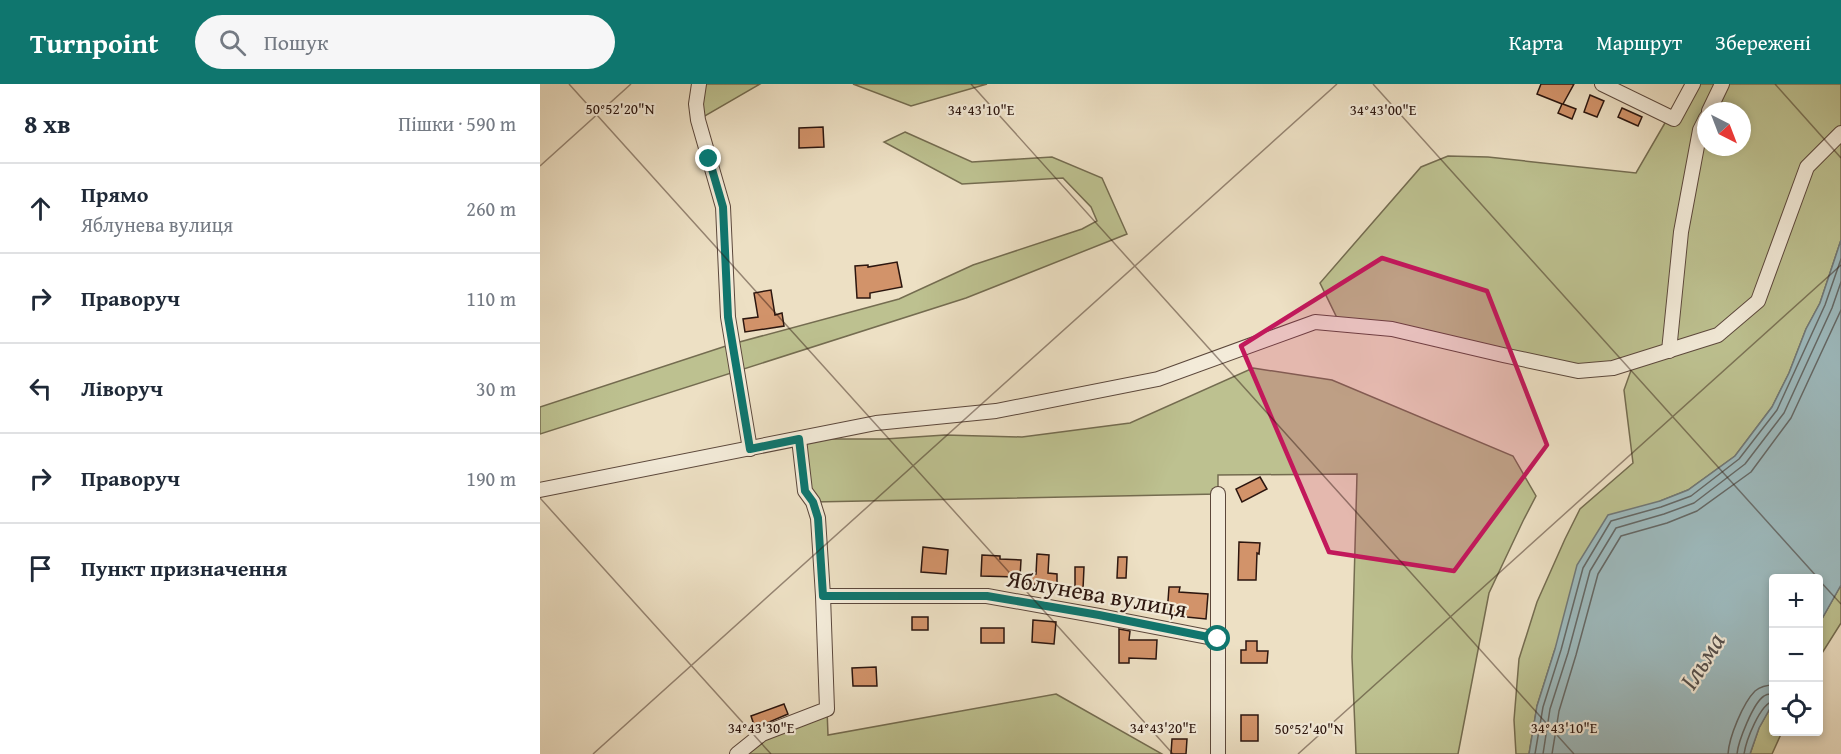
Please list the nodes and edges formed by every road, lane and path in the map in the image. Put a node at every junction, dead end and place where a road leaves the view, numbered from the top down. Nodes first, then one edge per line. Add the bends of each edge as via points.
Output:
1 (699, 84) edge
2 (1602, 84) edge
3 (1693, 84) edge
4 (1722, 84) edge
5 (1713, 102) edge
6 (1839, 138) edge
7 (1697, 146) edge
8 (1669, 351) junction
9 (799, 439) junction
10 (750, 449) junction
11 (540, 490) edge
12 (1218, 494) dead end
13 (823, 596) junction
14 (1218, 639) junction
15 (737, 754) edge
16 (1218, 754) edge

1 - 10 street via 698,120 723,207 728,317
2 - 3 street via 1674,118
4 - 5 street
6 - 8 street via 1808,167 1758,301 1718,335
7 - 8 street via 1681,232
8 - 9 street via 1613,368 1578,371 1392,328 1316,322 1158,379 996,411 876,423
9 - 10 street
9 - 13 street via 805,491 818,518
10 - 11 street
12 - 14 street
13 - 14 street, Яблунева вулиця via 987,596
13 - 15 street via 827,709 762,734
14 - 16 street

